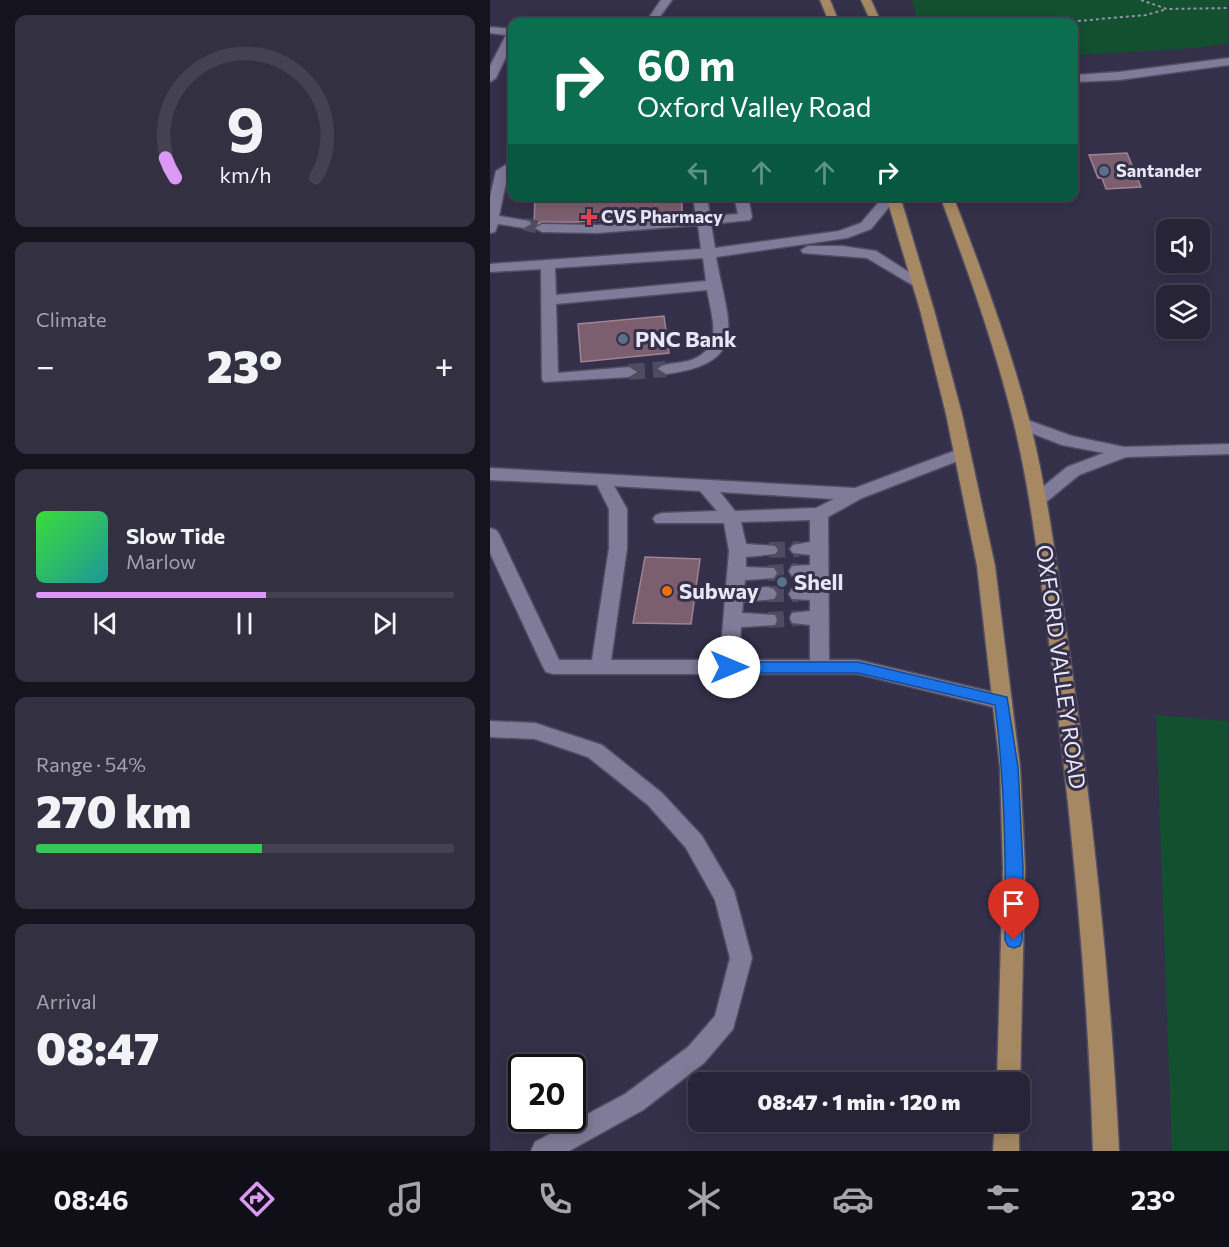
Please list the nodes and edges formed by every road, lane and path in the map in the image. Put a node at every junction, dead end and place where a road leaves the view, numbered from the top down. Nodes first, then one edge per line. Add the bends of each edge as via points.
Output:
1 (667, 0) edge
2 (825, 0) edge
3 (866, 0) edge
4 (1141, 0) edge
5 (1228, 8) edge
6 (1167, 9) junction
7 (654, 18) edge
8 (832, 18) edge
9 (875, 18) edge
10 (1078, 21) edge
11 (490, 30) edge
12 (508, 32) edge
13 (508, 42) edge
14 (1228, 61) edge
15 (495, 72) edge
16 (1078, 79) edge
17 (508, 167) edge
18 (701, 201) edge
19 (742, 201) edge
20 (888, 201) edge
21 (894, 201) edge
22 (948, 201) edge
23 (705, 221) junction
24 (491, 224) edge
25 (737, 251) junction
26 (708, 253) junction
27 (548, 265) junction
28 (490, 268) edge
29 (919, 284) junction
30 (713, 285) junction
31 (548, 300) junction
32 (666, 369) tunnel mouth
33 (630, 372) tunnel mouth
34 (1022, 423) junction
35 (1228, 449) edge
36 (1124, 452) junction
37 (962, 453) junction
38 (490, 474) edge
39 (602, 480) junction
40 (704, 485) junction
41 (856, 494) junction
42 (1039, 499) junction
43 (819, 514) junction
44 (732, 518) junction
45 (662, 519) dead end
46 (490, 534) edge
47 (820, 548) junction
48 (799, 549) tunnel mouth
49 (769, 550) tunnel mouth
50 (738, 551) junction
51 (820, 571) junction
52 (798, 572) tunnel mouth
53 (769, 573) tunnel mouth
54 (737, 574) junction
55 (820, 593) junction
56 (768, 594) tunnel mouth
57 (798, 594) tunnel mouth
58 (735, 596) junction
59 (799, 618) tunnel mouth
60 (820, 618) junction
61 (733, 620) junction
62 (768, 620) tunnel mouth
63 (600, 667) junction
64 (729, 667) junction
65 (820, 667) junction
66 (1002, 701) junction
67 (490, 729) edge
68 (1009, 1072) edge
69 (1007, 1132) edge
70 (544, 1151) edge
71 (1006, 1151) edge
72 (1106, 1151) edge

1 - 7 street
2 - 8 main road
3 - 9 main road
4 - 6 path
5 - 6 path
6 - 10 path via 1146,15
11 - 12 street
13 - 15 street
14 - 16 street
17 - 24 street via 502,171
18 - 23 street
19 - 23 street via 745,216
20 - 25 street via 866,226 842,235
21 - 29 main road
22 - 34 main road, OXFORD VALLEY ROAD via 988,307
23 - 24 street via 541,235 507,222
23 - 26 street
25 - 26 street
25 - 29 street via 858,251 880,258
26 - 27 street
26 - 30 street
27 - 28 street
27 - 31 street
29 - 37 main road
30 - 31 street
30 - 32 street via 722,337 718,347 704,362
31 - 33 street via 550,379
34 - 36 street via 1068,441
34 - 42 main road, OXFORD VALLEY ROAD
35 - 36 street
36 - 42 street via 1073,471
37 - 41 street
37 - 66 main road via 986,566
38 - 39 street
39 - 40 street
39 - 63 street via 618,509 618,548
40 - 41 street
40 - 44 street
41 - 43 street
42 - 72 main road, OXFORD VALLEY ROAD via 1087,877
43 - 44 street
43 - 47 street
44 - 45 street
44 - 50 street
46 - 63 street via 553,667
47 - 48 street
47 - 51 street
49 - 50 street
50 - 54 street
51 - 52 street
51 - 55 street
53 - 54 street
54 - 58 street
55 - 57 street
55 - 60 street
56 - 58 street
58 - 61 street
59 - 60 street
60 - 65 street
61 - 62 street
61 - 64 street
63 - 64 street
64 - 65 street
65 - 66 street via 858,667
66 - 68 main road via 1010,767 1014,868
67 - 70 street via 535,731 595,751 655,798 694,842 726,898 741,958 725,1021 696,1055 634,1102
69 - 71 main road

